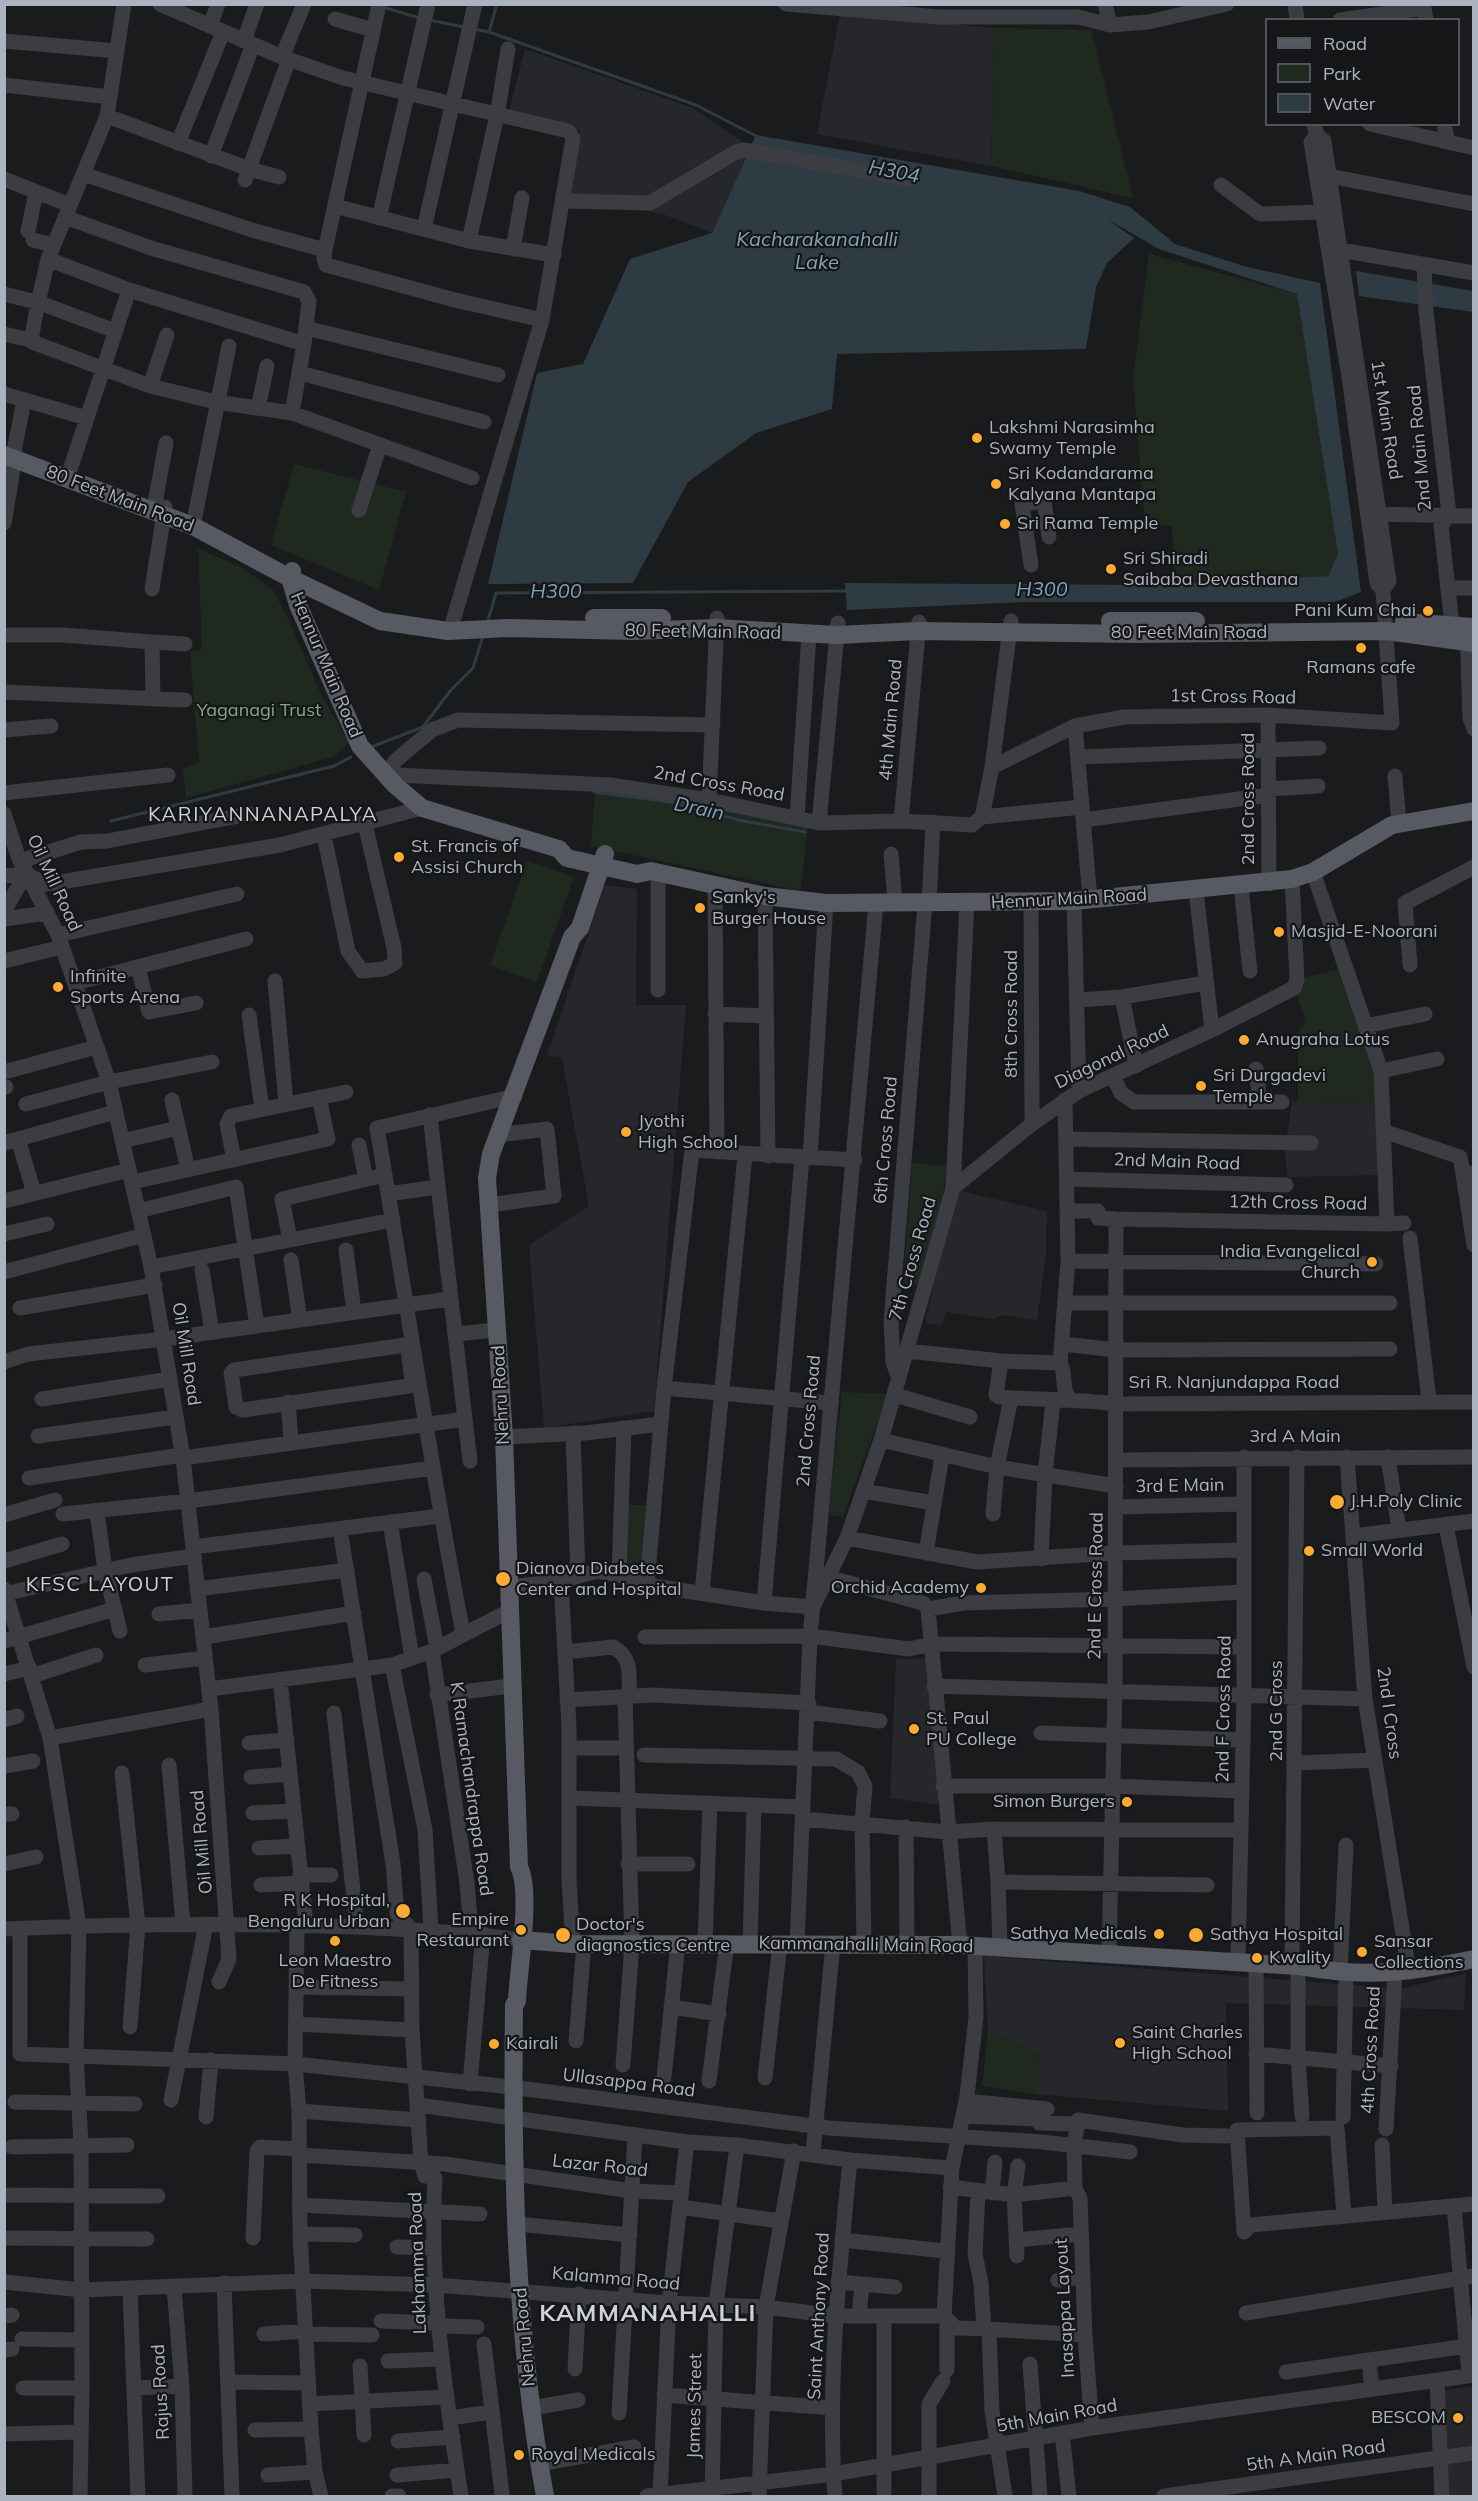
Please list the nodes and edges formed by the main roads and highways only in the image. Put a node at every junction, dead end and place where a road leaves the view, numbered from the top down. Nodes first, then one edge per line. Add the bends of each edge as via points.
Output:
1 (9, 453) edge
2 (161, 508) junction
3 (291, 574) junction
4 (717, 623) junction
5 (838, 629) junction
6 (1467, 632) edge
7 (1473, 811) edge
8 (597, 859) junction
9 (517, 1939) junction
10 (1473, 1959) edge
11 (545, 2496) edge

1 - 2 main road, 80 Feet Main Road
1 - 2 main road, 80 Feet Main Road via 70,471
2 - 3 main road, 80 Feet Main Road
3 - 4 main road, 80 Feet Main Road via 370,607 450,626
3 - 8 main road, Hennur Main Road via 311,637 360,746 422,808 559,849 568,847
4 - 5 main road, 80 Feet Main Road
4 - 5 main road, 80 Feet Main Road via 809,634
5 - 6 main road, 80 Feet Main Road via 1386,626
7 - 8 main road, Hennur Main Road via 1392,825 1313,872 1269,884 1031,903 826,903 765,896 654,872 637,861
8 - 9 main road, Nehru Road via 568,927 572,938 489,1165 504,1437 519,1867 523,1878
9 - 10 main road, Kammanahalli Main Road via 579,1944 968,1946 1247,1962 1343,1974 1402,1973
9 - 11 main road, Nehru Road via 511,2087 520,2291

